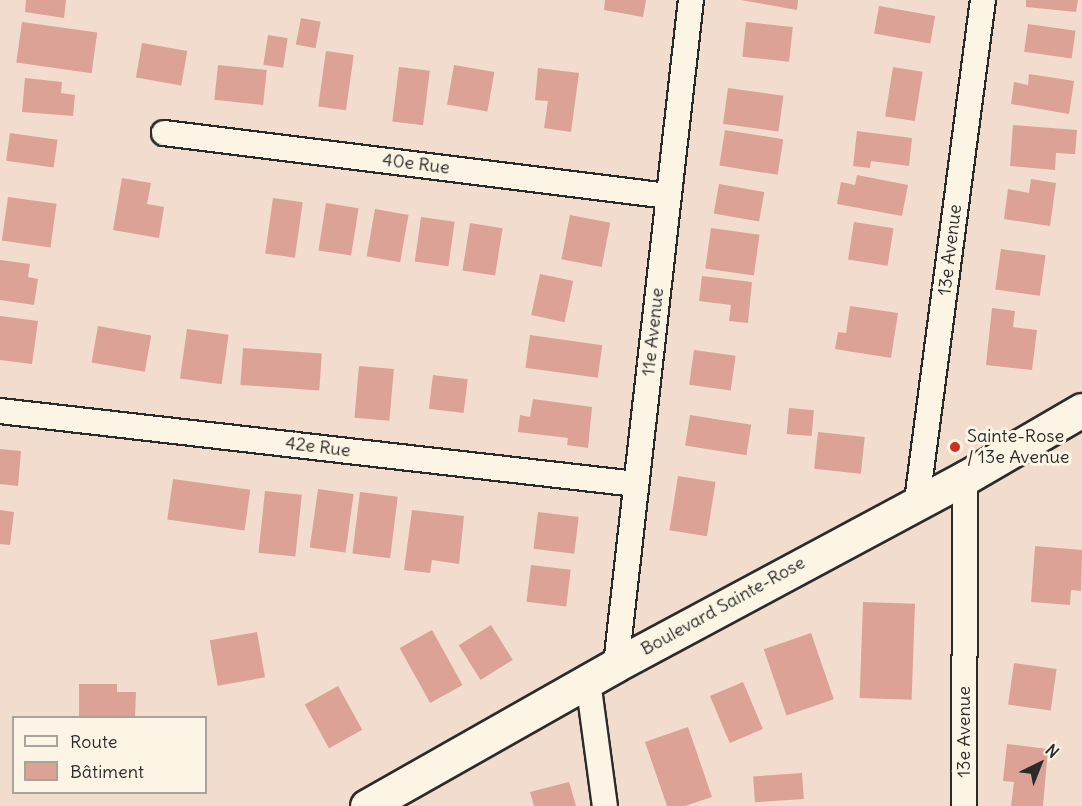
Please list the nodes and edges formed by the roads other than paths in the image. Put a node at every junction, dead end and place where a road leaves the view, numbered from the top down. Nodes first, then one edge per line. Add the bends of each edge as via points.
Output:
1 (691, 0) edge
2 (983, 0) edge
3 (164, 133) dead end
4 (669, 196) junction
5 (1082, 410) edge
6 (0, 411) edge
7 (965, 478) junction
8 (636, 484) junction
9 (917, 501) junction
10 (616, 665) junction
11 (588, 681) junction
12 (375, 804) edge
13 (605, 806) edge
14 (964, 806) edge

1 - 4 street, 11e Avenue
2 - 9 street, 13e Avenue
3 - 4 street, 40e Rue
4 - 8 street, 11e Avenue
5 - 7 street, Boulevard Sainte-Rose
6 - 8 street, 42e Rue
7 - 9 street, Boulevard Sainte-Rose
7 - 14 street, 13e Avenue
8 - 10 street, 11e Avenue
9 - 10 street, Boulevard Sainte-Rose
10 - 11 street, Boulevard Sainte-Rose
11 - 12 street, Boulevard Sainte-Rose
11 - 13 street

